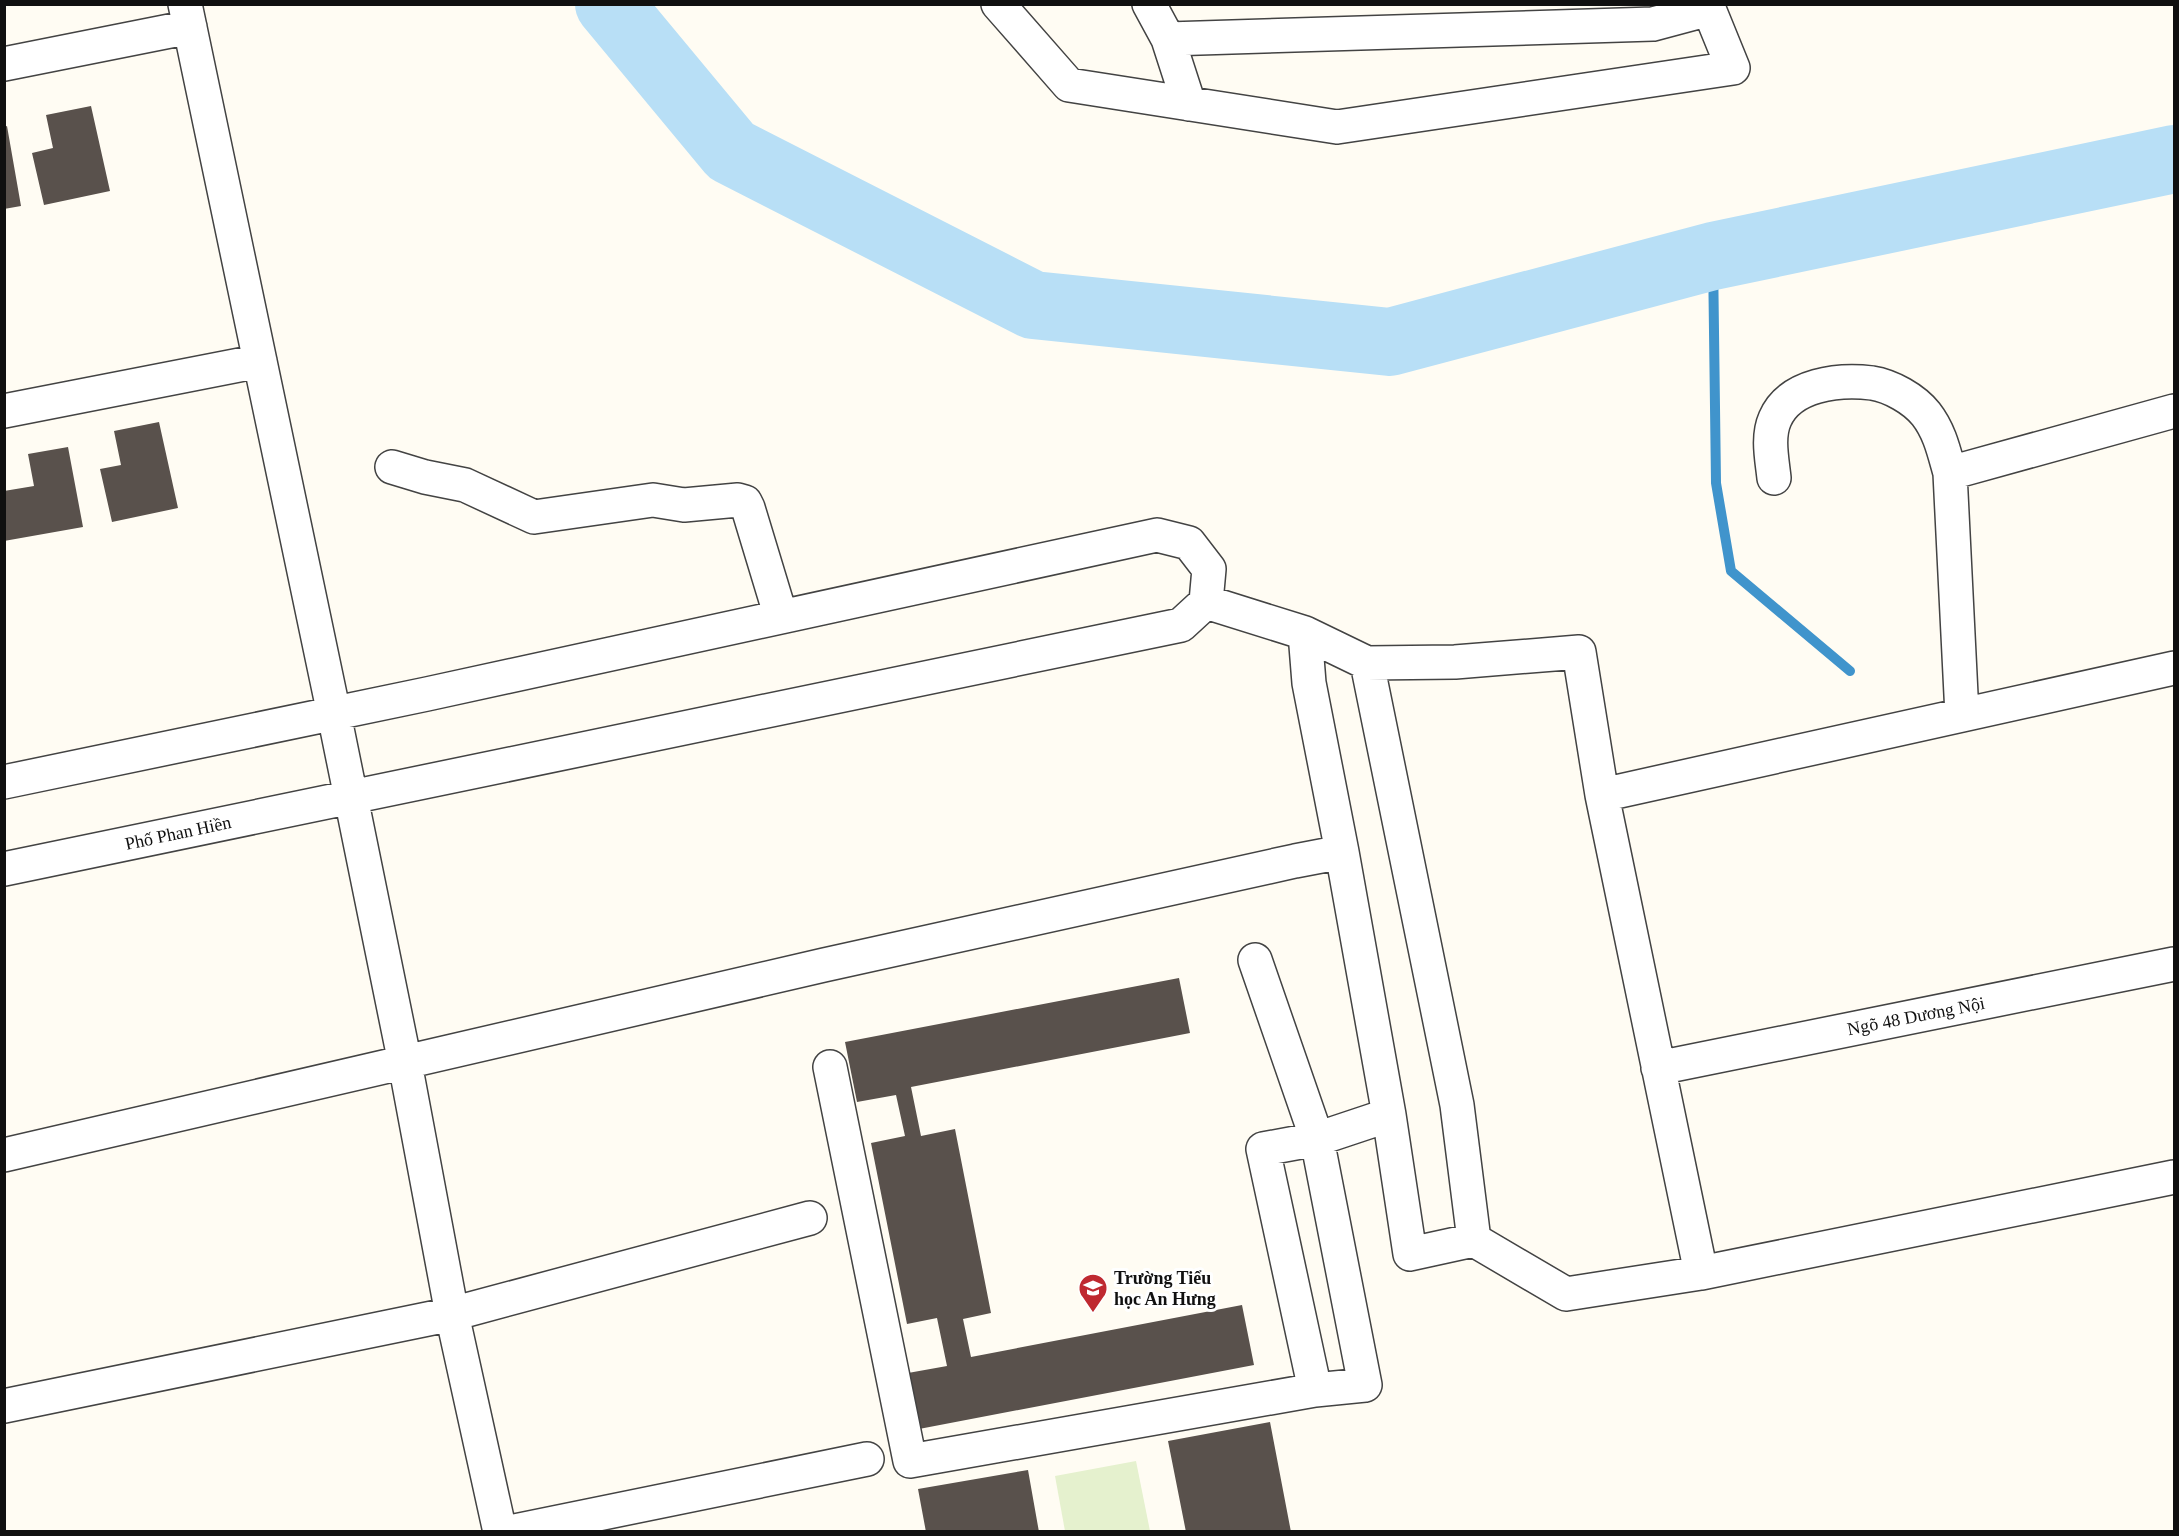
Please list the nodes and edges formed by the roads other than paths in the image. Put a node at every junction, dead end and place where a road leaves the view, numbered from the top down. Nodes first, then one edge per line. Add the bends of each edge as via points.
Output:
1 (999, 4) edge
2 (1149, 4) edge
3 (187, 16) edge
4 (1168, 39) junction
5 (4, 64) edge
6 (1190, 104) junction
7 (260, 361) junction
8 (4, 411) edge
9 (2175, 411) edge
10 (392, 467) dead end
11 (1950, 473) junction
12 (1774, 478) dead end
13 (1206, 602) junction
14 (781, 617) junction
15 (1305, 633) junction
16 (1367, 663) junction
17 (2175, 668) edge
18 (334, 714) junction
19 (1962, 715) junction
20 (4, 782) edge
21 (1602, 795) junction
22 (351, 798) junction
23 (1342, 852) junction
24 (4, 869) edge
25 (1255, 960) dead end
26 (2175, 964) edge
27 (405, 1063) junction
28 (830, 1067) dead end
29 (1658, 1068) junction
30 (1389, 1116) junction
31 (1317, 1139) junction
32 (4, 1155) edge
33 (2175, 1177) edge
34 (810, 1218) dead end
35 (1474, 1240) junction
36 (1701, 1273) junction
37 (452, 1314) junction
38 (1315, 1390) junction
39 (4, 1406) edge
40 (867, 1459) dead end
41 (501, 1532) edge
42 (510, 1532) edge

1 - 6 street via 1069,85
2 - 4 street
3 - 5 street
3 - 7 street
4 - 6 street
4 - 6 street via 1653,24 1709,9 1732,68 1337,127
7 - 8 street
7 - 18 street
9 - 11 street
10 - 14 street via 465,485 534,517 653,500 684,505 745,502
11 - 12 street via 1940,435 1925,413 1900,392 1873,383 1840,383 1810,388 1789,400 1775,419 1770,440
11 - 19 street
13 - 14 street via 1209,569 1189,543 1157,535
13 - 15 street
13 - 22 street, Phố Phan Hiền via 1181,625
14 - 18 street
15 - 16 street
15 - 23 street via 1309,683
16 - 21 street via 1455,662 1579,652
16 - 35 street via 1457,1105
17 - 19 street
18 - 20 street
18 - 22 street
19 - 21 street
21 - 29 street
22 - 24 street, Phố Phan Hiền
22 - 27 street
23 - 27 street via 824,965
23 - 30 street
25 - 31 street
26 - 29 street, Ngõ 48 Dương Nội
27 - 32 street
27 - 37 street
28 - 38 street via 910,1461
29 - 36 street
30 - 31 street
30 - 35 street via 1410,1254
31 - 38 street via 1365,1385
31 - 38 street via 1263,1149
33 - 36 street
34 - 37 street
35 - 36 street via 1566,1294
37 - 39 street
37 - 41 street
40 - 42 street

